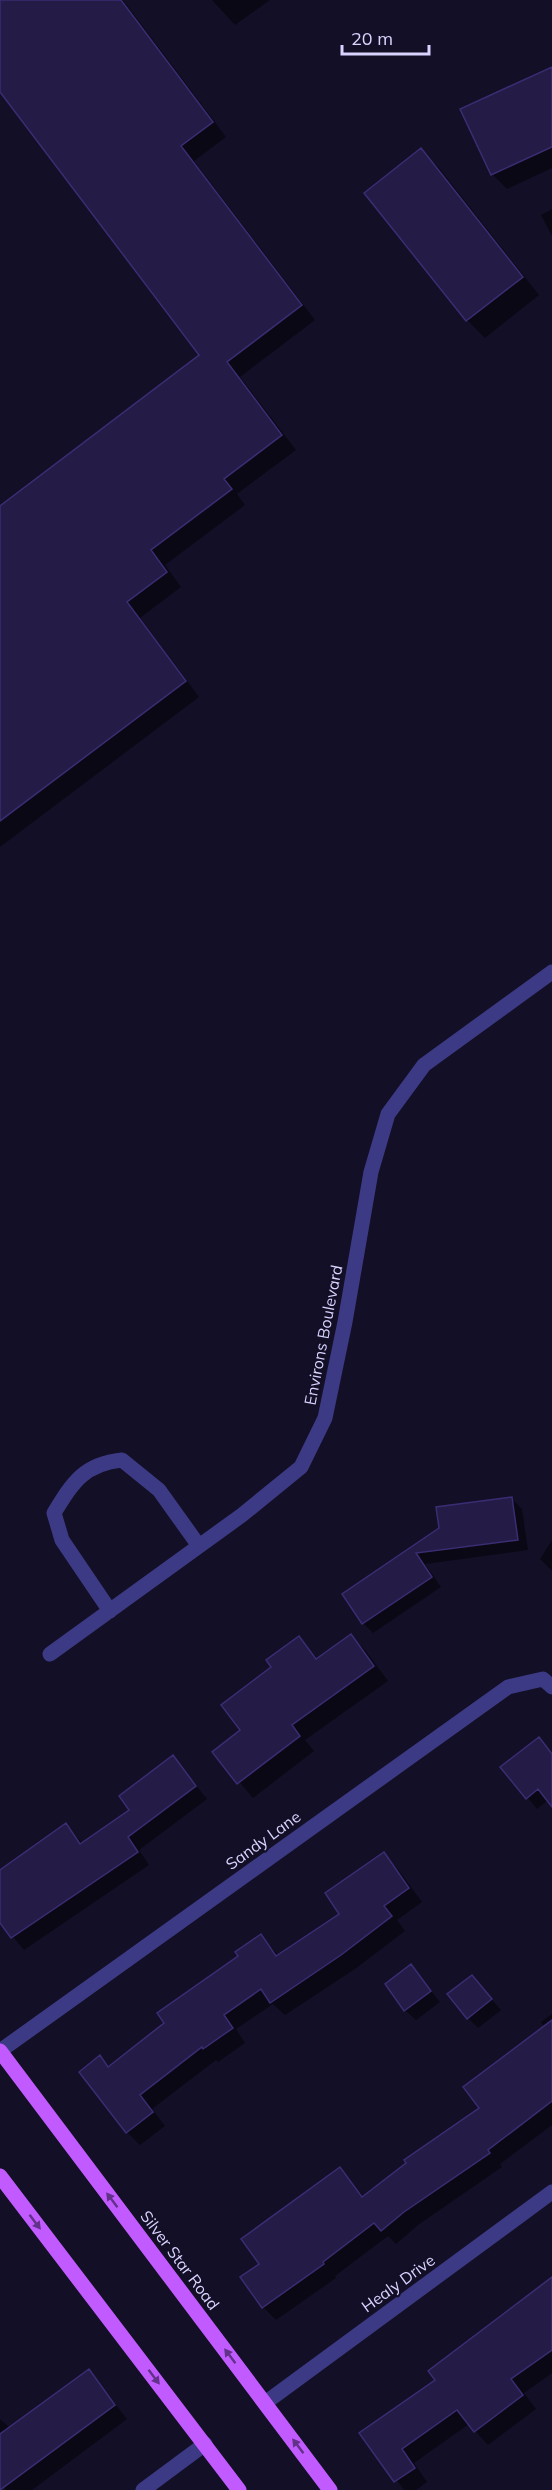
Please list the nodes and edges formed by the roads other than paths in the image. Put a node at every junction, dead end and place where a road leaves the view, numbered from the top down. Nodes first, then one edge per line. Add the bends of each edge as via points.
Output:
1 (552, 972) edge
2 (199, 1546) junction
3 (110, 1611) junction
4 (50, 1654) dead end
5 (552, 1687) edge
6 (0, 2051) edge
7 (0, 2176) edge
8 (552, 2192) edge
9 (265, 2403) junction
10 (205, 2444) junction
11 (143, 2490) edge
12 (239, 2490) edge
13 (330, 2490) edge

1 - 2 street, Environs Boulevard via 424,1065 388,1114 371,1172 325,1418 301,1467
2 - 3 street, Environs Boulevard
2 - 3 street via 159,1490 122,1460 103,1462 76,1478 54,1513 62,1540
3 - 4 street, Environs Boulevard
5 - 6 street, Sandy Lane via 543,1679 508,1687
9 -> 6 main road, Silver Star Road
7 -> 10 main road
8 - 9 street, Healy Drive
13 -> 9 main road, Silver Star Road
10 - 11 street
10 - 12 main road

